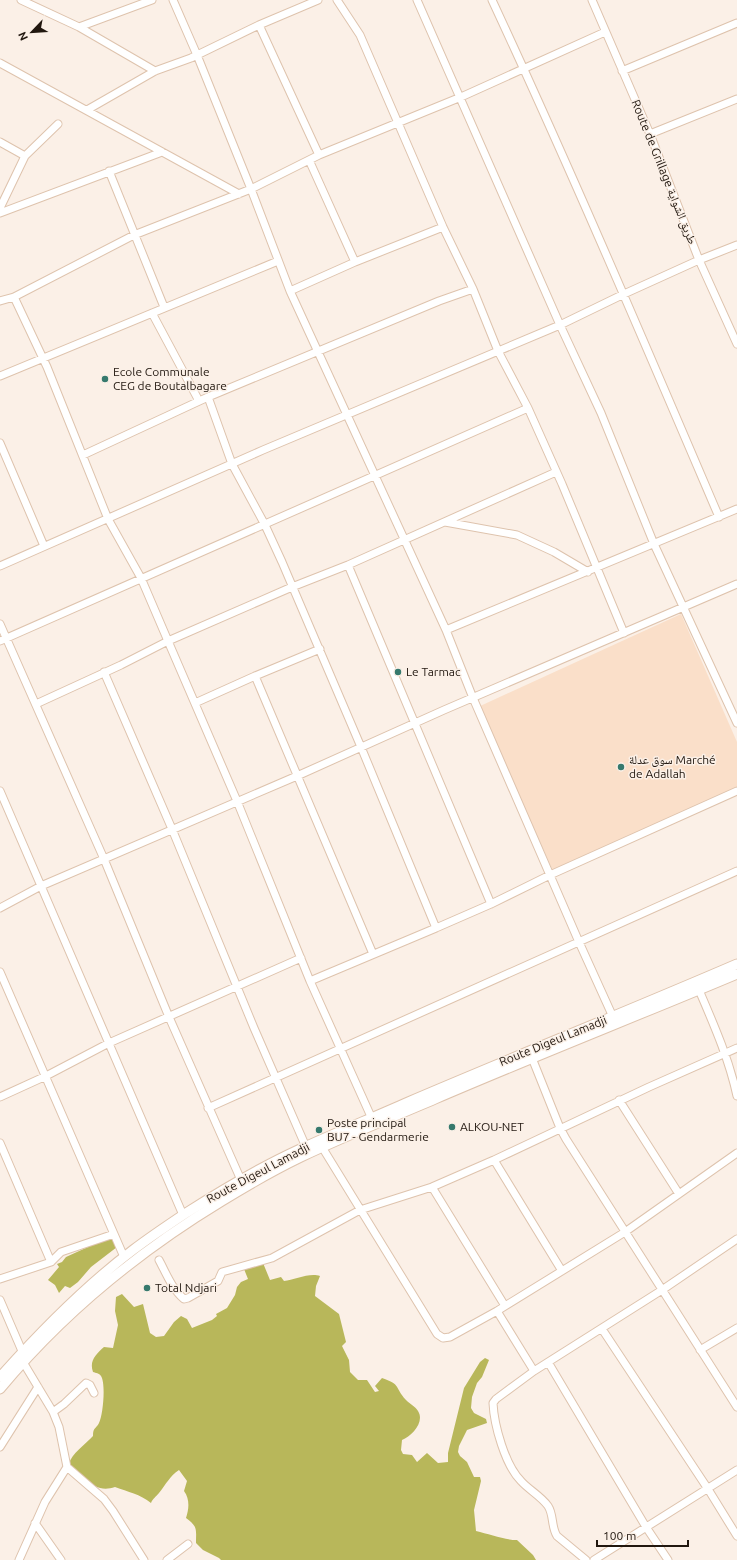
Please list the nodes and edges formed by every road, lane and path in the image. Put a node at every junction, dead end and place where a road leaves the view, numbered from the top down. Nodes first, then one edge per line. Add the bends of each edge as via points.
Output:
1 (21, 0) edge
2 (152, 0) edge
3 (173, 0) edge
4 (318, 0) edge
5 (337, 0) edge
6 (417, 0) edge
7 (492, 0) edge
8 (592, 0) edge
9 (737, 23) edge
10 (259, 25) junction
11 (79, 27) junction
12 (605, 32) junction
13 (197, 55) junction
14 (0, 63) edge
15 (523, 68) junction
16 (155, 71) junction
17 (622, 71) junction
18 (461, 97) junction
19 (737, 99) edge
20 (87, 110) junction
21 (58, 124) dead end
22 (398, 124) junction
23 (650, 134) junction
24 (0, 142) edge
25 (162, 152) junction
26 (320, 155) junction
27 (25, 156) junction
28 (309, 160) junction
29 (109, 171) junction
30 (251, 189) junction
31 (239, 194) junction
32 (0, 208) edge
33 (0, 214) edge
34 (443, 227) junction
35 (134, 235) junction
36 (737, 245) edge
37 (699, 260) junction
38 (278, 261) junction
39 (355, 262) junction
40 (473, 289) junction
41 (290, 290) junction
42 (624, 294) junction
43 (14, 297) junction
44 (0, 301) edge
45 (164, 307) junction
46 (152, 313) junction
47 (560, 325) junction
48 (737, 344) edge
49 (498, 351) junction
50 (318, 352) junction
51 (43, 358) junction
52 (0, 376) edge
53 (208, 398) junction
54 (199, 401) junction
55 (528, 408) junction
56 (347, 415) junction
57 (0, 443) edge
58 (83, 455) junction
59 (232, 464) junction
60 (556, 472) junction
61 (375, 475) junction
62 (737, 509) edge
63 (719, 517) junction
64 (108, 519) junction
65 (444, 521) junction
66 (265, 525) junction
67 (404, 540) junction
68 (654, 544) junction
69 (44, 546) junction
70 (348, 565) junction
71 (0, 566) edge
72 (597, 569) junction
73 (588, 572) junction
74 (141, 578) junction
75 (737, 584) edge
76 (292, 587) junction
77 (683, 606) junction
78 (0, 624) edge
79 (446, 630) junction
80 (624, 633) junction
81 (3, 640) edge
82 (168, 641) junction
83 (320, 649) junction
84 (104, 672) junction
85 (255, 676) junction
86 (473, 698) junction
87 (195, 703) junction
88 (36, 704) junction
89 (415, 723) junction
90 (737, 723) edge
91 (361, 747) junction
92 (297, 776) junction
93 (0, 791) edge
94 (737, 791) edge
95 (237, 801) junction
96 (172, 829) junction
97 (104, 859) junction
98 (737, 871) edge
99 (550, 874) junction
100 (41, 886) junction
101 (491, 904) junction
102 (0, 908) edge
103 (436, 928) junction
104 (579, 942) junction
105 (373, 954) junction
106 (301, 958) junction
107 (737, 964) edge
108 (0, 972) edge
109 (737, 974) edge
110 (310, 981) junction
111 (237, 986) junction
112 (699, 990) junction
113 (169, 1017) junction
114 (613, 1017) junction
115 (109, 1043) junction
116 (737, 1048) edge
117 (340, 1050) junction
118 (725, 1053) junction
119 (532, 1058) junction
120 (46, 1076) junction
121 (275, 1077) junction
122 (737, 1096) edge
123 (0, 1097) edge
124 (619, 1100) junction
125 (208, 1108) junction
126 (373, 1122) junction
127 (560, 1128) junction
128 (0, 1143) edge
129 (306, 1147) junction
130 (322, 1148) junction
131 (737, 1153) edge
132 (494, 1160) junction
133 (240, 1180) junction
134 (432, 1187) junction
135 (679, 1194) junction
136 (360, 1210) junction
137 (183, 1215) junction
138 (625, 1232) junction
139 (114, 1234) junction
140 (737, 1239) edge
141 (124, 1257) junction
142 (159, 1260) dead end
143 (51, 1262) junction
144 (562, 1271) junction
145 (0, 1279) edge
146 (662, 1290) junction
147 (0, 1300) edge
148 (505, 1306) junction
149 (497, 1311) junction
150 (602, 1328) junction
151 (737, 1328) edge
152 (700, 1350) junction
153 (22, 1351) junction
154 (23, 1362) junction
155 (548, 1362) junction
156 (534, 1371) junction
157 (0, 1377) edge
158 (38, 1387) junction
159 (0, 1389) edge
160 (94, 1393) dead end
161 (737, 1407) edge
162 (53, 1412) junction
163 (0, 1447) edge
164 (67, 1467) junction
165 (737, 1470) edge
166 (708, 1489) junction
167 (36, 1522) junction
168 (646, 1527) junction
169 (737, 1536) edge
170 (188, 1544) dead end
171 (19, 1560) edge
172 (61, 1560) edge
173 (144, 1560) edge
174 (167, 1560) edge
175 (586, 1560) edge
176 (594, 1560) edge
177 (668, 1560) edge

1 - 11 street
2 - 11 street
3 - 13 street
4 - 10 street
5 - 22 street via 360,35
6 - 18 street
7 - 15 street
8 - 12 street, Route de Grillage طريق الشواية
9 - 17 street
10 - 13 street
10 - 26 street
11 - 16 street
12 - 15 street
12 - 17 street, Route de Grillage طريق الشواية
13 - 16 street
13 - 30 street
14 - 20 street
15 - 18 street
15 - 42 street
16 - 20 street
17 - 23 street, Route de Grillage طريق الشواية
18 - 22 street
18 - 47 street
19 - 23 street
20 - 25 street
21 - 27 street
22 - 26 street
22 - 34 street
23 - 37 street, Route de Grillage طريق الشواية
24 - 27 street
25 - 29 street
25 - 31 street
26 - 28 street
27 - 32 street
28 - 30 street
28 - 39 street
29 - 33 street
29 - 35 street
30 - 31 street
30 - 38 street
31 - 35 street
34 - 39 street
34 - 40 street
35 - 43 street
35 - 45 street
36 - 37 street
37 - 42 street
37 - 48 street, Route de Grillage طريق الشواية
38 - 41 street
38 - 45 street
39 - 41 street
40 - 49 street
40 - 50 street
41 - 50 street
42 - 47 street
42 - 63 street
43 - 44 street
43 - 51 street
45 - 46 street
46 - 51 street
46 - 54 street
47 - 49 street
47 - 68 street via 601,413
49 - 55 street
49 - 56 street
50 - 53 street
50 - 56 street
51 - 52 street
51 - 58 street
53 - 54 street
53 - 59 street
54 - 58 street
55 - 60 street
55 - 61 street
56 - 59 street
56 - 61 street
57 - 69 street
58 - 64 street
59 - 64 street
59 - 66 street
60 - 65 street
60 - 72 street
61 - 66 street
61 - 67 street
62 - 63 street
63 - 68 street
64 - 69 street
64 - 74 street
65 - 67 street
65 - 73 street via 517,535 554,552
66 - 74 street
66 - 76 street
67 - 70 street
67 - 79 street
68 - 72 street
68 - 77 street
69 - 71 street
70 - 76 street
70 - 89 street
72 - 73 street
72 - 80 street
73 - 79 street
74 - 81 street
74 - 82 street
75 - 77 street
76 - 82 street
76 - 83 street
77 - 80 street
77 - 90 street
78 - 81 street
79 - 86 street
80 - 86 street
81 - 88 street
82 - 84 street
82 - 87 street
83 - 85 street
83 - 91 street
84 - 88 street
84 - 96 street
85 - 87 street
85 - 92 street
86 - 89 street
86 - 99 street
87 - 95 street
88 - 97 street
89 - 91 street
89 - 101 street
91 - 92 street
91 - 103 street
92 - 95 street
92 - 105 street
93 - 100 street
94 - 99 street
95 - 96 street
95 - 106 street
96 - 97 street
96 - 111 street
97 - 100 street
97 - 113 street
98 - 104 street
99 - 101 street
99 - 104 street
100 - 102 street
100 - 115 street
101 - 103 street
103 - 105 street
104 - 114 street
104 - 117 street
105 - 110 street
106 - 110 street
106 - 111 street
107 - 114 main road, Route Digeul Lamadji
108 - 120 street
109 - 112 main road
110 - 117 street
111 - 113 street
111 - 121 street
112 - 118 street
112 - 119 main road
113 - 115 street
113 - 125 street
114 - 126 main road, Route Digeul Lamadji
115 - 120 street
115 - 137 street
116 - 118 street
117 - 121 street
117 - 126 street
118 - 122 street
118 - 124 street
119 - 126 main road
119 - 127 street
120 - 123 street
120 - 139 street
121 - 125 street
121 - 129 street
124 - 127 street
124 - 135 street
125 - 133 street
126 - 129 main road, Route Digeul Lamadji
126 - 130 main road
127 - 132 street
127 - 138 street
128 - 143 street
129 - 133 main road, Route Digeul Lamadji
130 - 136 street
130 - 154 main road via 300,1157 191,1219 133,1260 65,1318
131 - 135 street
132 - 134 street
132 - 144 street
133 - 137 main road, Route Digeul Lamadji
134 - 136 street
134 - 148 street
135 - 138 street
136 - 142 street via 272,1258 222,1272 218,1282 184,1299
136 - 149 street via 437,1334 443,1338 450,1337
137 - 141 main road, Route Digeul Lamadji
138 - 144 street
138 - 146 street
139 - 141 street
139 - 143 street via 61,1252
140 - 146 street
141 - 153 main road, Route Digeul Lamadji via 84,1290
143 - 145 street
144 - 148 street
146 - 150 street
146 - 152 street
147 - 153 street
148 - 149 street
149 - 156 street
150 - 155 street
150 - 166 street
151 - 152 street
152 - 161 street
153 - 157 main road, Route Digeul Lamadji
154 - 158 street
154 - 159 main road
155 - 156 street
155 - 168 street
156 - 175 street via 493,1403 498,1435 518,1478 549,1507 556,1536
158 - 162 street
158 - 163 street
160 - 162 street via 86,1383
162 - 164 street via 59,1427
164 - 167 street
164 - 173 street via 104,1499
165 - 166 street
166 - 168 street
166 - 169 street
167 - 171 street
167 - 172 street
168 - 176 street
168 - 177 street
170 - 174 street

